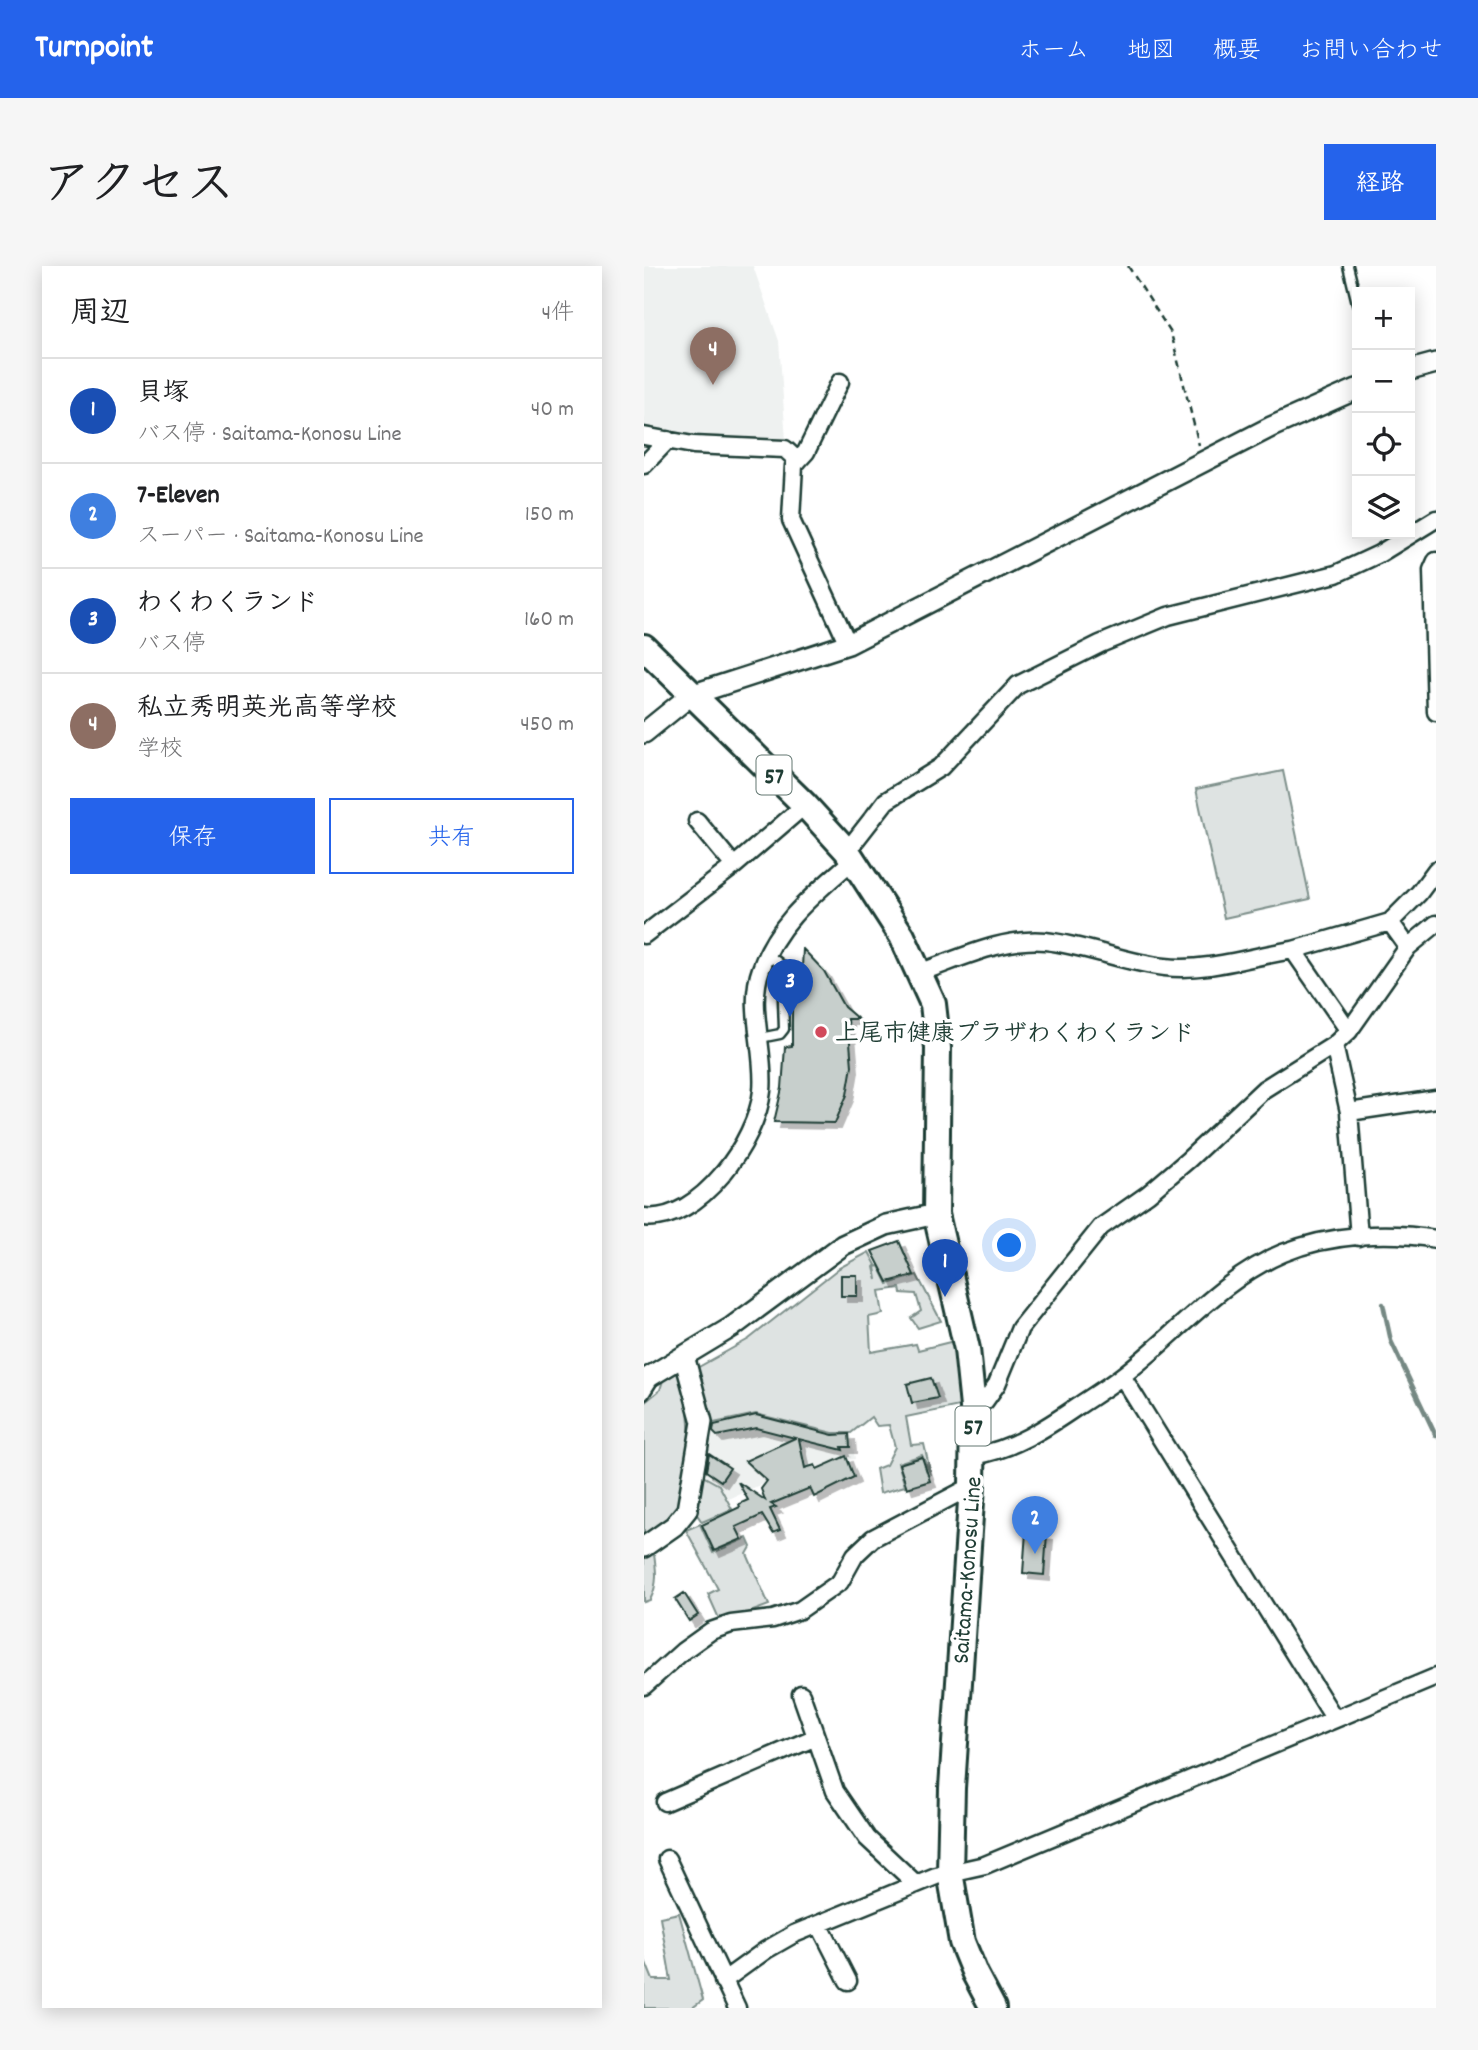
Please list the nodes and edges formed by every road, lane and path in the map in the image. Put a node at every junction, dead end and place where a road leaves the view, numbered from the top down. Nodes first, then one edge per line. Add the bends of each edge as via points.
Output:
1 (1129, 266) edge
2 (1348, 266) edge
3 (1353, 287) edge
4 (1436, 363) edge
5 (1415, 369) edge
6 (840, 382) dead end
7 (1352, 391) edge
8 (644, 436) edge
9 (668, 440) junction
10 (798, 461) junction
11 (1203, 462) junction
12 (644, 465) edge
13 (1436, 519) edge
14 (1436, 561) edge
15 (848, 644) junction
16 (644, 647) edge
17 (691, 695) junction
18 (1436, 712) edge
19 (644, 733) edge
20 (805, 805) junction
21 (697, 821) dead end
22 (850, 856) junction
23 (734, 866) junction
24 (1436, 870) edge
25 (1391, 922) junction
26 (1436, 924) edge
27 (644, 935) edge
28 (1408, 947) junction
29 (1293, 950) junction
30 (767, 954) junction
31 (921, 972) junction
32 (1349, 1031) junction
33 (760, 1038) junction
34 (1334, 1045) junction
35 (1436, 1099) edge
36 (1349, 1112) junction
37 (936, 1214) junction
38 (644, 1217) edge
39 (1359, 1237) junction
40 (1436, 1239) edge
41 (684, 1356) junction
42 (650, 1376) edge
43 (1122, 1376) junction
44 (644, 1395) edge
45 (973, 1407) junction
46 (973, 1456) junction
47 (972, 1486) junction
48 (644, 1547) edge
49 (1436, 1677) edge
50 (644, 1686) edge
51 (801, 1694) dead end
52 (1334, 1718) junction
53 (816, 1737) junction
54 (665, 1802) dead end
55 (667, 1859) dead end
56 (950, 1872) junction
57 (916, 1884) junction
58 (819, 1924) junction
59 (723, 1981) junction
60 (848, 1981) dead end
61 (737, 2008) edge
62 (993, 2008) edge

1 - 11 path via 1171,333
2 - 3 lane
4 - 5 street
6 - 10 street via 824,420
7 - 11 street
8 - 9 street
9 - 10 street via 785,449
9 - 12 street
10 - 15 street via 794,465 791,520
11 - 15 street
13 - 22 street via 1336,574 1168,616 1018,685 941,767 886,800
14 - 18 street via 1432,570
15 - 17 street
16 - 17 main road, Saitama-Konosu Line / 57
17 - 19 street
17 - 20 main road, Saitama-Konosu Line / 57
20 - 22 main road, Saitama-Konosu Line / 57
20 - 23 street
21 - 23 street
22 - 30 street via 799,907
22 - 31 main road, Saitama-Konosu Line / 57
23 - 27 street
24 - 25 street
25 - 28 street
25 - 29 street
26 - 28 street
28 - 32 street
29 - 31 street via 1207,966 1166,968 1030,941 985,950
29 - 32 street
30 - 33 street via 757,982
30 - 33 lane via 782,972 784,1028 779,1034
31 - 37 main road, Saitama-Konosu Line / 57 via 933,1004 938,1048
32 - 34 street
33 - 38 street via 762,1094 736,1154 703,1196 688,1207 670,1216
34 - 36 street
34 - 45 street via 1264,1089 1188,1160 1101,1227 1020,1328 997,1384 985,1401
35 - 36 street
36 - 39 street
37 - 41 street via 886,1225 843,1245 732,1327
37 - 45 main road, Saitama-Konosu Line / 57 via 967,1349
39 - 40 street via 1406,1234
39 - 43 street via 1283,1254 1234,1281
41 - 42 street
41 - 48 street via 702,1422 687,1510
42 - 44 lane
43 - 46 street via 1044,1429
43 - 52 street
45 - 46 main road, Saitama-Konosu Line / 57
46 - 47 main road, Saitama-Konosu Line / 57
47 - 50 street via 873,1538 855,1555 840,1582 800,1610 711,1631
47 - 56 main road, Saitama-Konosu Line / 57
49 - 52 street
51 - 53 street
52 - 56 street via 985,1865
53 - 54 street
53 - 57 street via 835,1791 867,1838
55 - 59 street
56 - 57 street
56 - 62 main road, Saitama-Konosu Line / 57 via 962,1941
57 - 58 street
58 - 59 street via 766,1950
58 - 60 street
59 - 61 street

